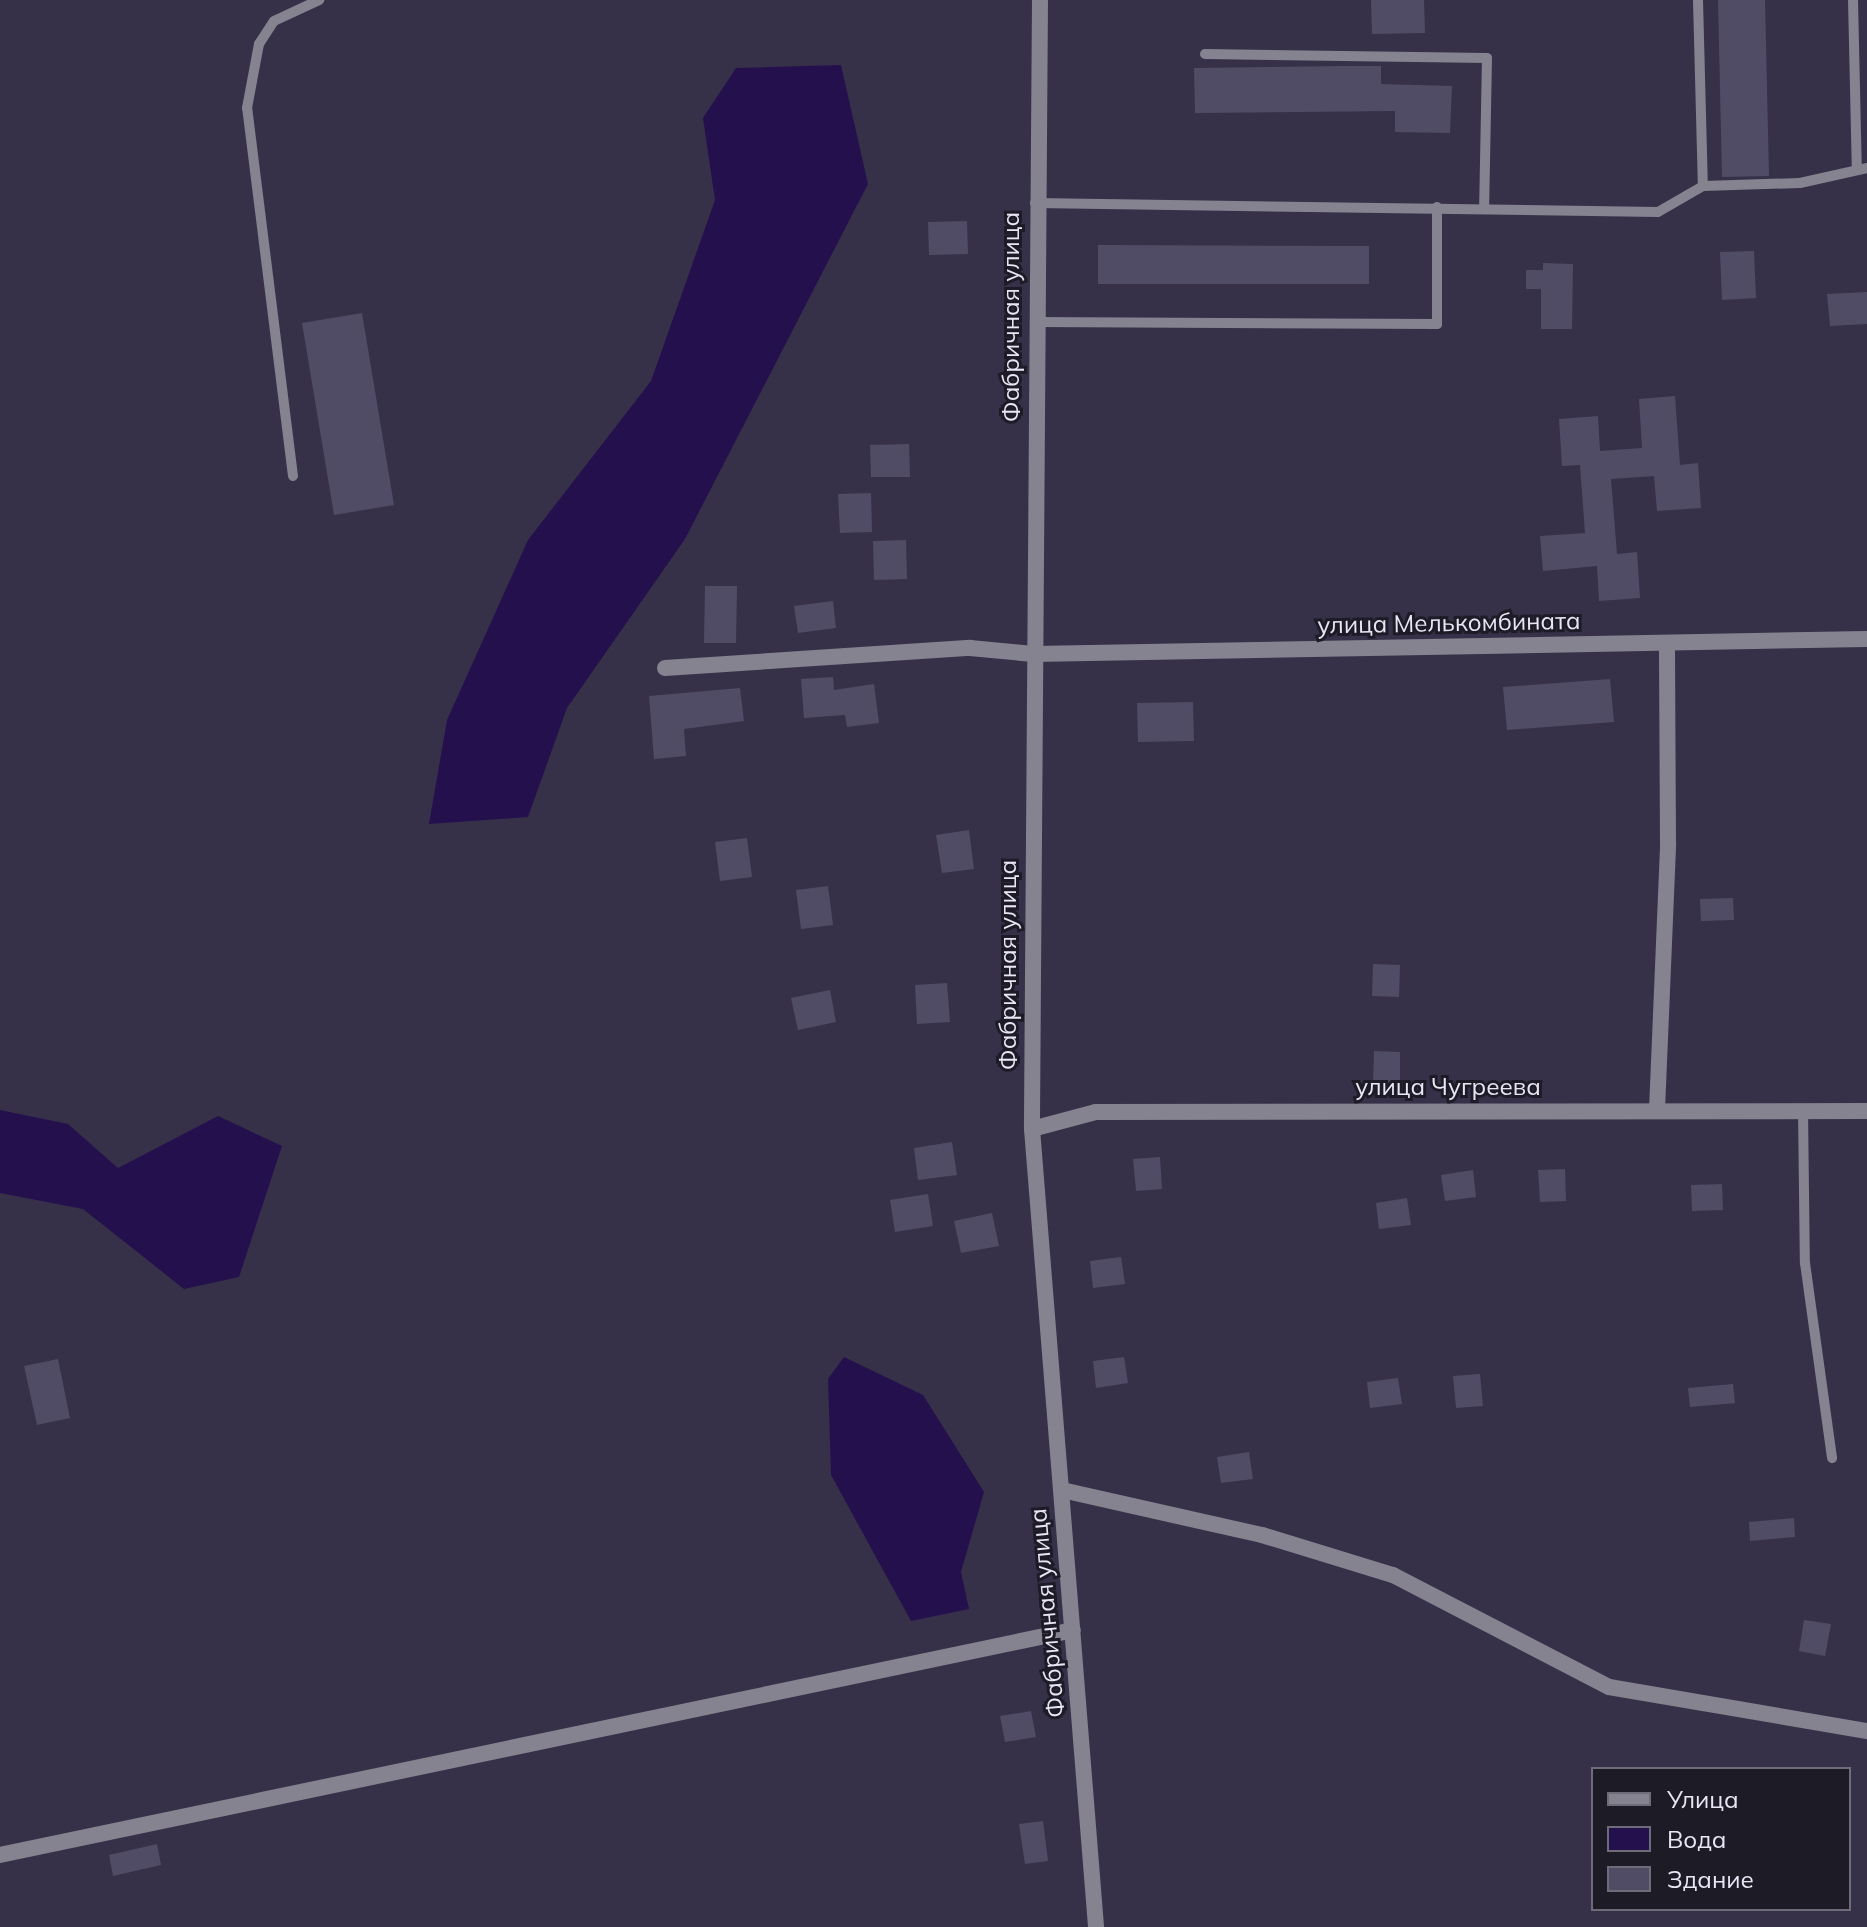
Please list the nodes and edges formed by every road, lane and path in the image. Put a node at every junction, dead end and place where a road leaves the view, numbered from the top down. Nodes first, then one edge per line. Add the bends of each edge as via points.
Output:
1 (319, 0) edge
2 (1040, 0) edge
3 (1698, 0) edge
4 (1853, 0) edge
5 (1205, 54) dead end
6 (1862, 169) edge
7 (1703, 186) junction
8 (1035, 203) junction
9 (1437, 207) junction
10 (1484, 208) junction
11 (1035, 322) junction
12 (293, 476) dead end
13 (1867, 639) edge
14 (1667, 643) junction
15 (1033, 654) junction
16 (665, 668) dead end
17 (1657, 1110) junction
18 (1803, 1110) junction
19 (1867, 1111) edge
20 (1032, 1129) junction
21 (1832, 1458) dead end
22 (1062, 1490) junction
23 (1073, 1630) junction
24 (1867, 1731) edge
25 (0, 1855) edge
26 (1096, 1927) edge

1 - 12 lane via 274,21 259,44 247,108
2 - 8 street, Фабричная улица
3 - 7 lane
4 - 6 lane
5 - 10 lane via 1487,58
6 - 7 lane via 1800,183
7 - 10 lane via 1658,212
8 - 9 lane
8 - 11 street, Фабричная улица
9 - 10 lane
9 - 11 lane via 1437,324
11 - 15 street, Фабричная улица
13 - 14 street, улица Мелькомбината
14 - 15 street, улица Мелькомбината
14 - 17 street via 1668,843
15 - 16 street, улица Мелькомбината via 970,648
15 - 20 street, Фабричная улица
17 - 18 street, улица Чугреева
17 - 20 street, улица Чугреева via 1096,1112
18 - 19 street, улица Чугреева
18 - 21 lane via 1805,1263
20 - 22 street, Фабричная улица
22 - 23 street, Фабричная улица
22 - 24 street via 1262,1535 1393,1575 1609,1687
23 - 25 street
23 - 26 street, Фабричная улица

